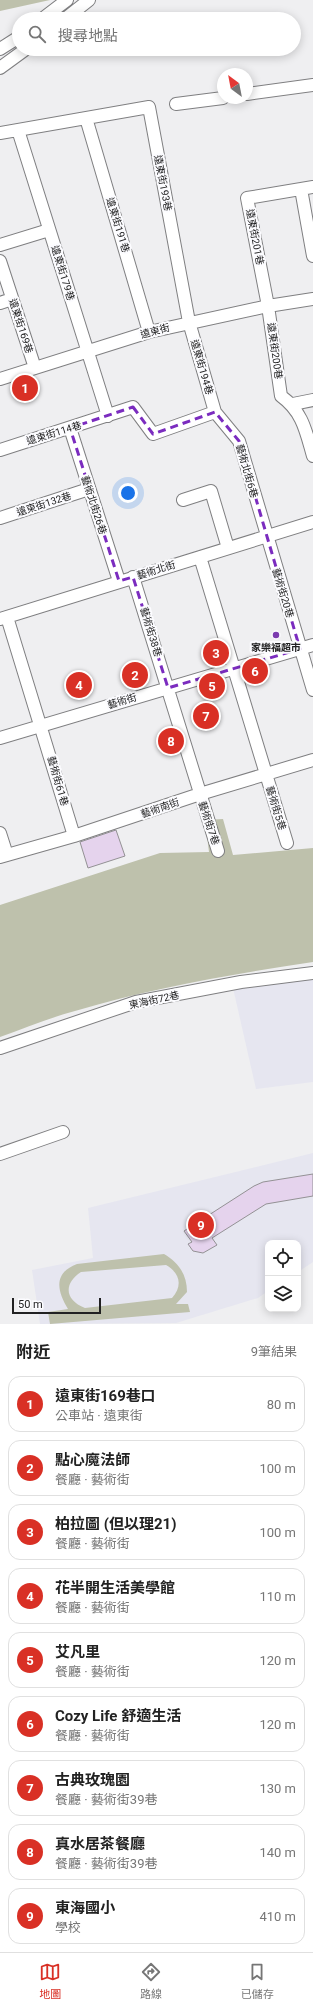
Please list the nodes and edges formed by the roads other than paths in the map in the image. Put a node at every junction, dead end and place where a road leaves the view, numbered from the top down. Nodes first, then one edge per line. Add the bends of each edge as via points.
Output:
1 (67, 0) edge
2 (89, 0) edge
3 (51, 12) edge
4 (74, 12) edge
5 (12, 41) edge
6 (0, 49) edge
7 (16, 56) edge
8 (0, 68) edge
9 (313, 85) edge
10 (253, 93) edge
11 (217, 99) edge
12 (176, 104) dead end
13 (86, 118) junction
14 (18, 130) junction
15 (0, 133) edge
16 (307, 188) edge
17 (49, 230) junction
18 (0, 246) edge
19 (313, 256) edge
20 (0, 261) edge
21 (12, 299) junction
22 (313, 299) edge
23 (0, 303) edge
24 (268, 306) junction
25 (189, 322) junction
26 (150, 332) junction
27 (88, 352) junction
28 (35, 368) junction
29 (0, 380) edge
30 (313, 400) edge
31 (293, 404) junction
32 (215, 412) junction
33 (108, 416) junction
34 (70, 428) junction
35 (0, 450) edge
36 (313, 456) edge
37 (89, 489) junction
38 (183, 500) dead end
39 (0, 518) edge
40 (313, 522) edge
41 (266, 537) junction
42 (228, 548) junction
43 (200, 557) junction
44 (133, 577) junction
45 (119, 581) junction
46 (4, 618) edge
47 (313, 645) edge
48 (300, 648) junction
49 (234, 668) junction
50 (168, 688) junction
51 (313, 690) edge
52 (42, 725) junction
53 (0, 738) edge
54 (313, 760) edge
55 (266, 774) junction
56 (200, 794) junction
57 (0, 833) edge
58 (74, 836) junction
59 (287, 843) dead end
60 (218, 851) dead end
61 (3, 856) edge
62 (313, 973) edge
63 (0, 1048) edge
64 (63, 1132) dead end
65 (0, 1154) edge

1 - 3 street
2 - 4 street
5 - 6 street
7 - 8 street
9 - 10 street
11 - 12 street
13 - 14 street
13 - 25 street, 遠東街193巷 via 149,107
13 - 26 street, 遠東街191巷
14 - 15 street
14 - 17 street, 遠東街179巷
16 - 19 street
16 - 24 street, 遠東街201巷 via 247,198
17 - 18 street
17 - 27 street, 遠東街179巷
20 - 21 street, 遠東街169巷
21 - 23 street
21 - 28 street, 遠東街169巷
22 - 24 street, 遠東街
24 - 25 street, 遠東街
24 - 31 street, 遠東街200巷 via 281,396
25 - 26 street, 遠東街
25 - 32 street, 遠東街194巷
26 - 27 street, 遠東街
27 - 28 street, 遠東街
27 - 33 street, 遠東街179巷
28 - 29 street, 遠東街
30 - 31 street
31 - 36 street via 304,423
32 - 33 street, 遠東街114巷 via 153,434 133,407
32 - 41 street, 藝術北街6巷 via 239,441
33 - 34 street, 遠東街114巷
34 - 35 street, 遠東街114巷
34 - 37 street, 藝術北街26巷
37 - 39 street, 遠東街132巷
37 - 45 street, 藝術北街26巷
38 - 42 street via 211,492
40 - 41 street, 藝術北街
41 - 42 street, 藝術北街
41 - 48 street, 藝術街20巷
42 - 43 street, 藝術北街
43 - 44 street, 藝術北街
43 - 49 street, 藝術街5巷
44 - 45 street, 藝術北街
44 - 50 street, 藝術街38巷
45 - 46 street, 藝術北街
46 - 52 street, 藝術街61巷
47 - 48 street, 藝術街
48 - 49 street, 藝術街
48 - 51 street, 藝術街20巷
49 - 50 street, 藝術街
49 - 55 street, 藝術街5巷
50 - 52 street, 藝術街
50 - 56 street, 藝術街38巷
52 - 53 street, 藝術街
52 - 58 street, 藝術街61巷
54 - 55 street, 藝術南街
55 - 56 street, 藝術南街
55 - 59 street, 藝術街5巷
56 - 58 street, 藝術南街
56 - 60 street, 藝術街7巷
57 - 61 street, 藝術南街
58 - 61 street, 藝術南街
62 - 63 street, 東海街72巷 via 241,982 136,1002
64 - 65 street

